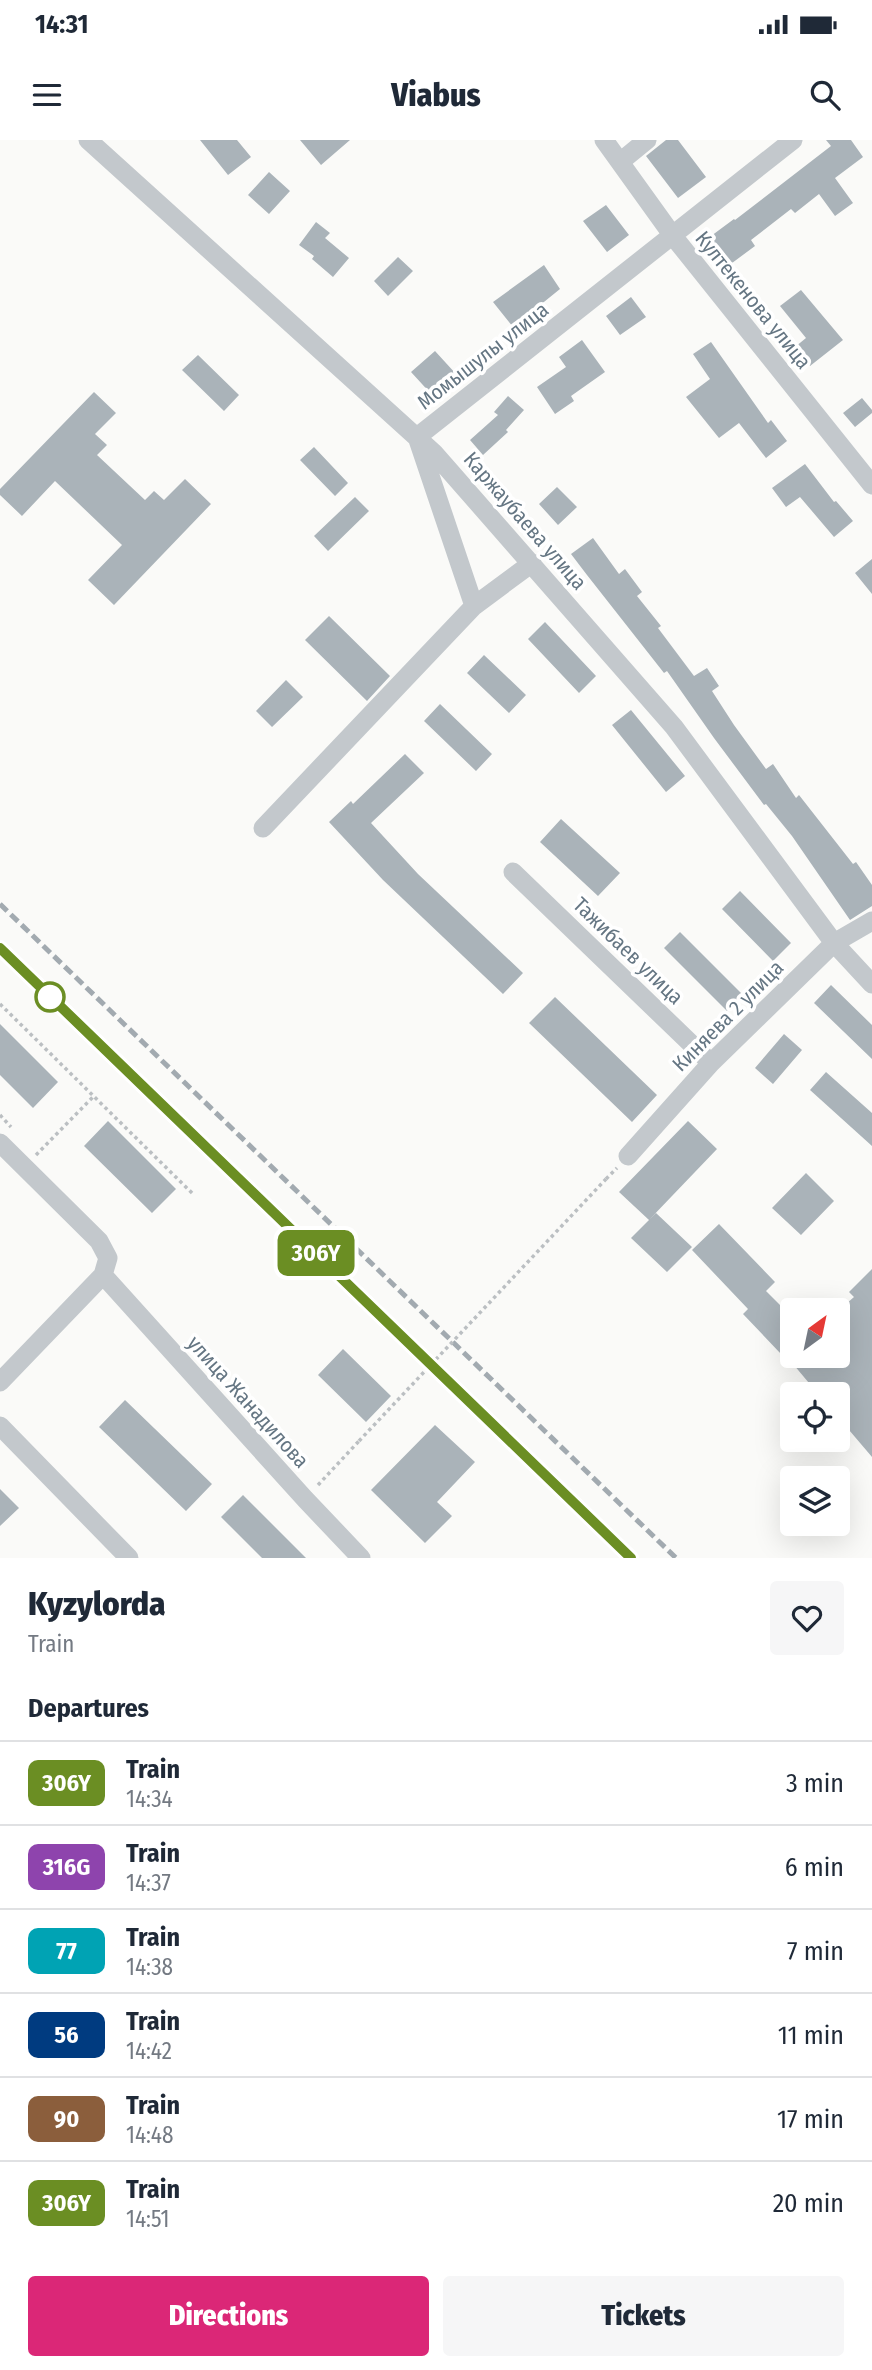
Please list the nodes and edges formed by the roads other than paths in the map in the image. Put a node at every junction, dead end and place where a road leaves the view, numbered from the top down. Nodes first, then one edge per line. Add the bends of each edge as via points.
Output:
1 (88, 140) edge
2 (604, 140) edge
3 (647, 140) edge
4 (793, 140) edge
5 (620, 162) junction
6 (673, 236) junction
7 (417, 437) junction
8 (872, 485) edge
9 (532, 563) junction
10 (474, 606) junction
11 (263, 828) dead end
12 (513, 872) dead end
13 (872, 922) edge
14 (834, 943) junction
15 (872, 985) edge
16 (711, 1063) junction
17 (0, 1143) edge
18 (628, 1156) dead end
19 (103, 1275) junction
20 (0, 1382) edge
21 (0, 1426) edge
22 (129, 1558) edge
23 (360, 1558) edge

1 - 7 street, Каржаубаева улица
2 - 5 street, Култекенова улица
3 - 5 street
4 - 6 street, Момышулы улица
5 - 6 street, Култекенова улица
6 - 7 street, Момышулы улица
6 - 8 street, Култекенова улица
7 - 9 street, Каржаубаева улица
7 - 10 street, Момышулы улица
9 - 10 street
9 - 14 street, Каржаубаева улица via 674,727
10 - 11 street
12 - 16 street, Тажибаев улица
13 - 14 street, Киняева 2 улица
14 - 15 street, Каржаубаева улица
14 - 16 street, Киняева 2 улица
16 - 18 street, Киняева 2 улица
17 - 19 street via 99,1241 108,1258
19 - 20 street
19 - 23 street, улица Жанадилова
21 - 22 street

